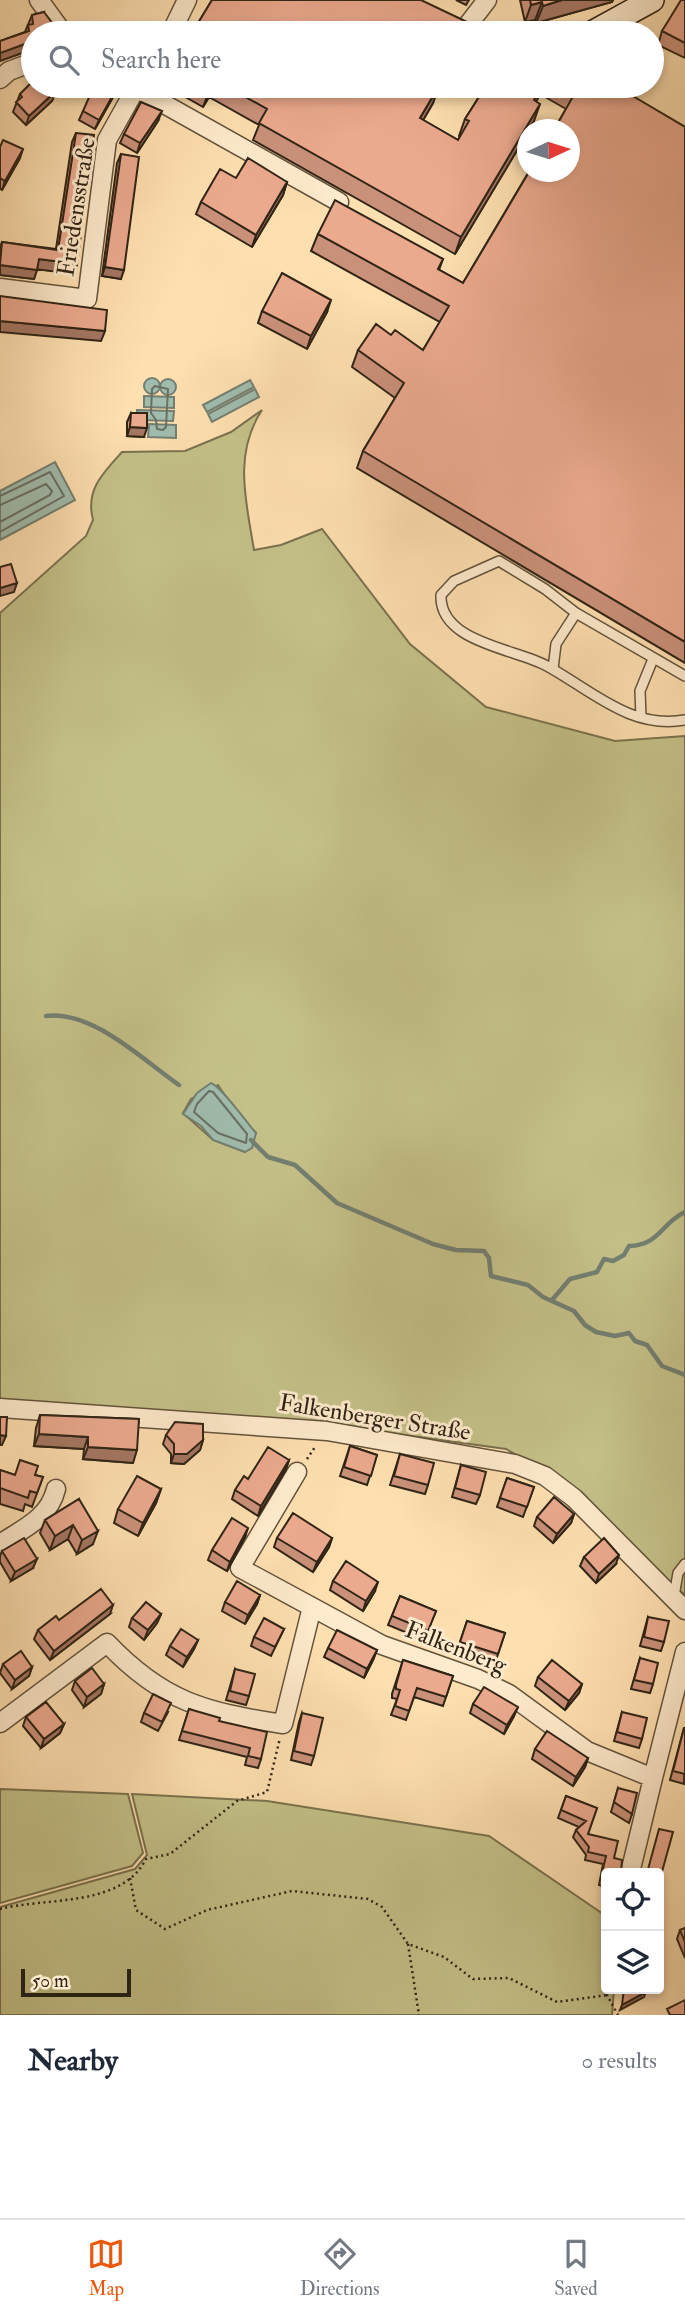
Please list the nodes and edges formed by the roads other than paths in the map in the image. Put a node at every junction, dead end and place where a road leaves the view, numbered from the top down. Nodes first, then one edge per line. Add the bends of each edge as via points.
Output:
1 (39, 0) edge
2 (187, 0) edge
3 (487, 0) edge
4 (652, 0) edge
5 (446, 16) edge
6 (54, 21) edge
7 (177, 21) edge
8 (457, 21) edge
9 (480, 21) edge
10 (614, 21) edge
11 (21, 66) edge
12 (0, 79) edge
13 (133, 98) edge
14 (156, 98) edge
15 (338, 202) edge
16 (0, 288) edge
17 (576, 613) junction
18 (653, 659) junction
19 (553, 669) junction
20 (685, 676) edge
21 (641, 717) junction
22 (685, 720) edge
23 (0, 1408) edge
24 (297, 1472) road end
25 (56, 1489) dead end
26 (0, 1544) edge
27 (685, 1564) edge
28 (679, 1606) edge
29 (312, 1607) junction
30 (685, 1652) edge
31 (0, 1723) edge
32 (653, 1778) junction
33 (630, 1868) edge

1 - 6 street
2 - 7 street
3 - 9 street
4 - 10 main road
5 - 8 main road
11 - 12 street
13 - 16 street, Friedensstraße via 107,140 87,299
14 - 15 street
17 - 18 lane
17 - 19 lane via 556,644
17 - 19 lane via 499,561 454,581 441,595 447,615 466,634
18 - 20 lane
18 - 21 lane via 640,691
19 - 21 lane via 597,698
21 - 22 lane via 669,723
23 - 28 street, Falkenberger Straße via 327,1431 515,1464 545,1476 574,1498
24 - 29 street, Falkenberg via 240,1568
25 - 26 street via 42,1517
27 - 28 lane via 674,1586
29 - 31 street via 283,1724 180,1699 143,1679 107,1643
29 - 32 street, Falkenberg via 382,1645 509,1694 587,1751
30 - 32 street
32 - 33 street

